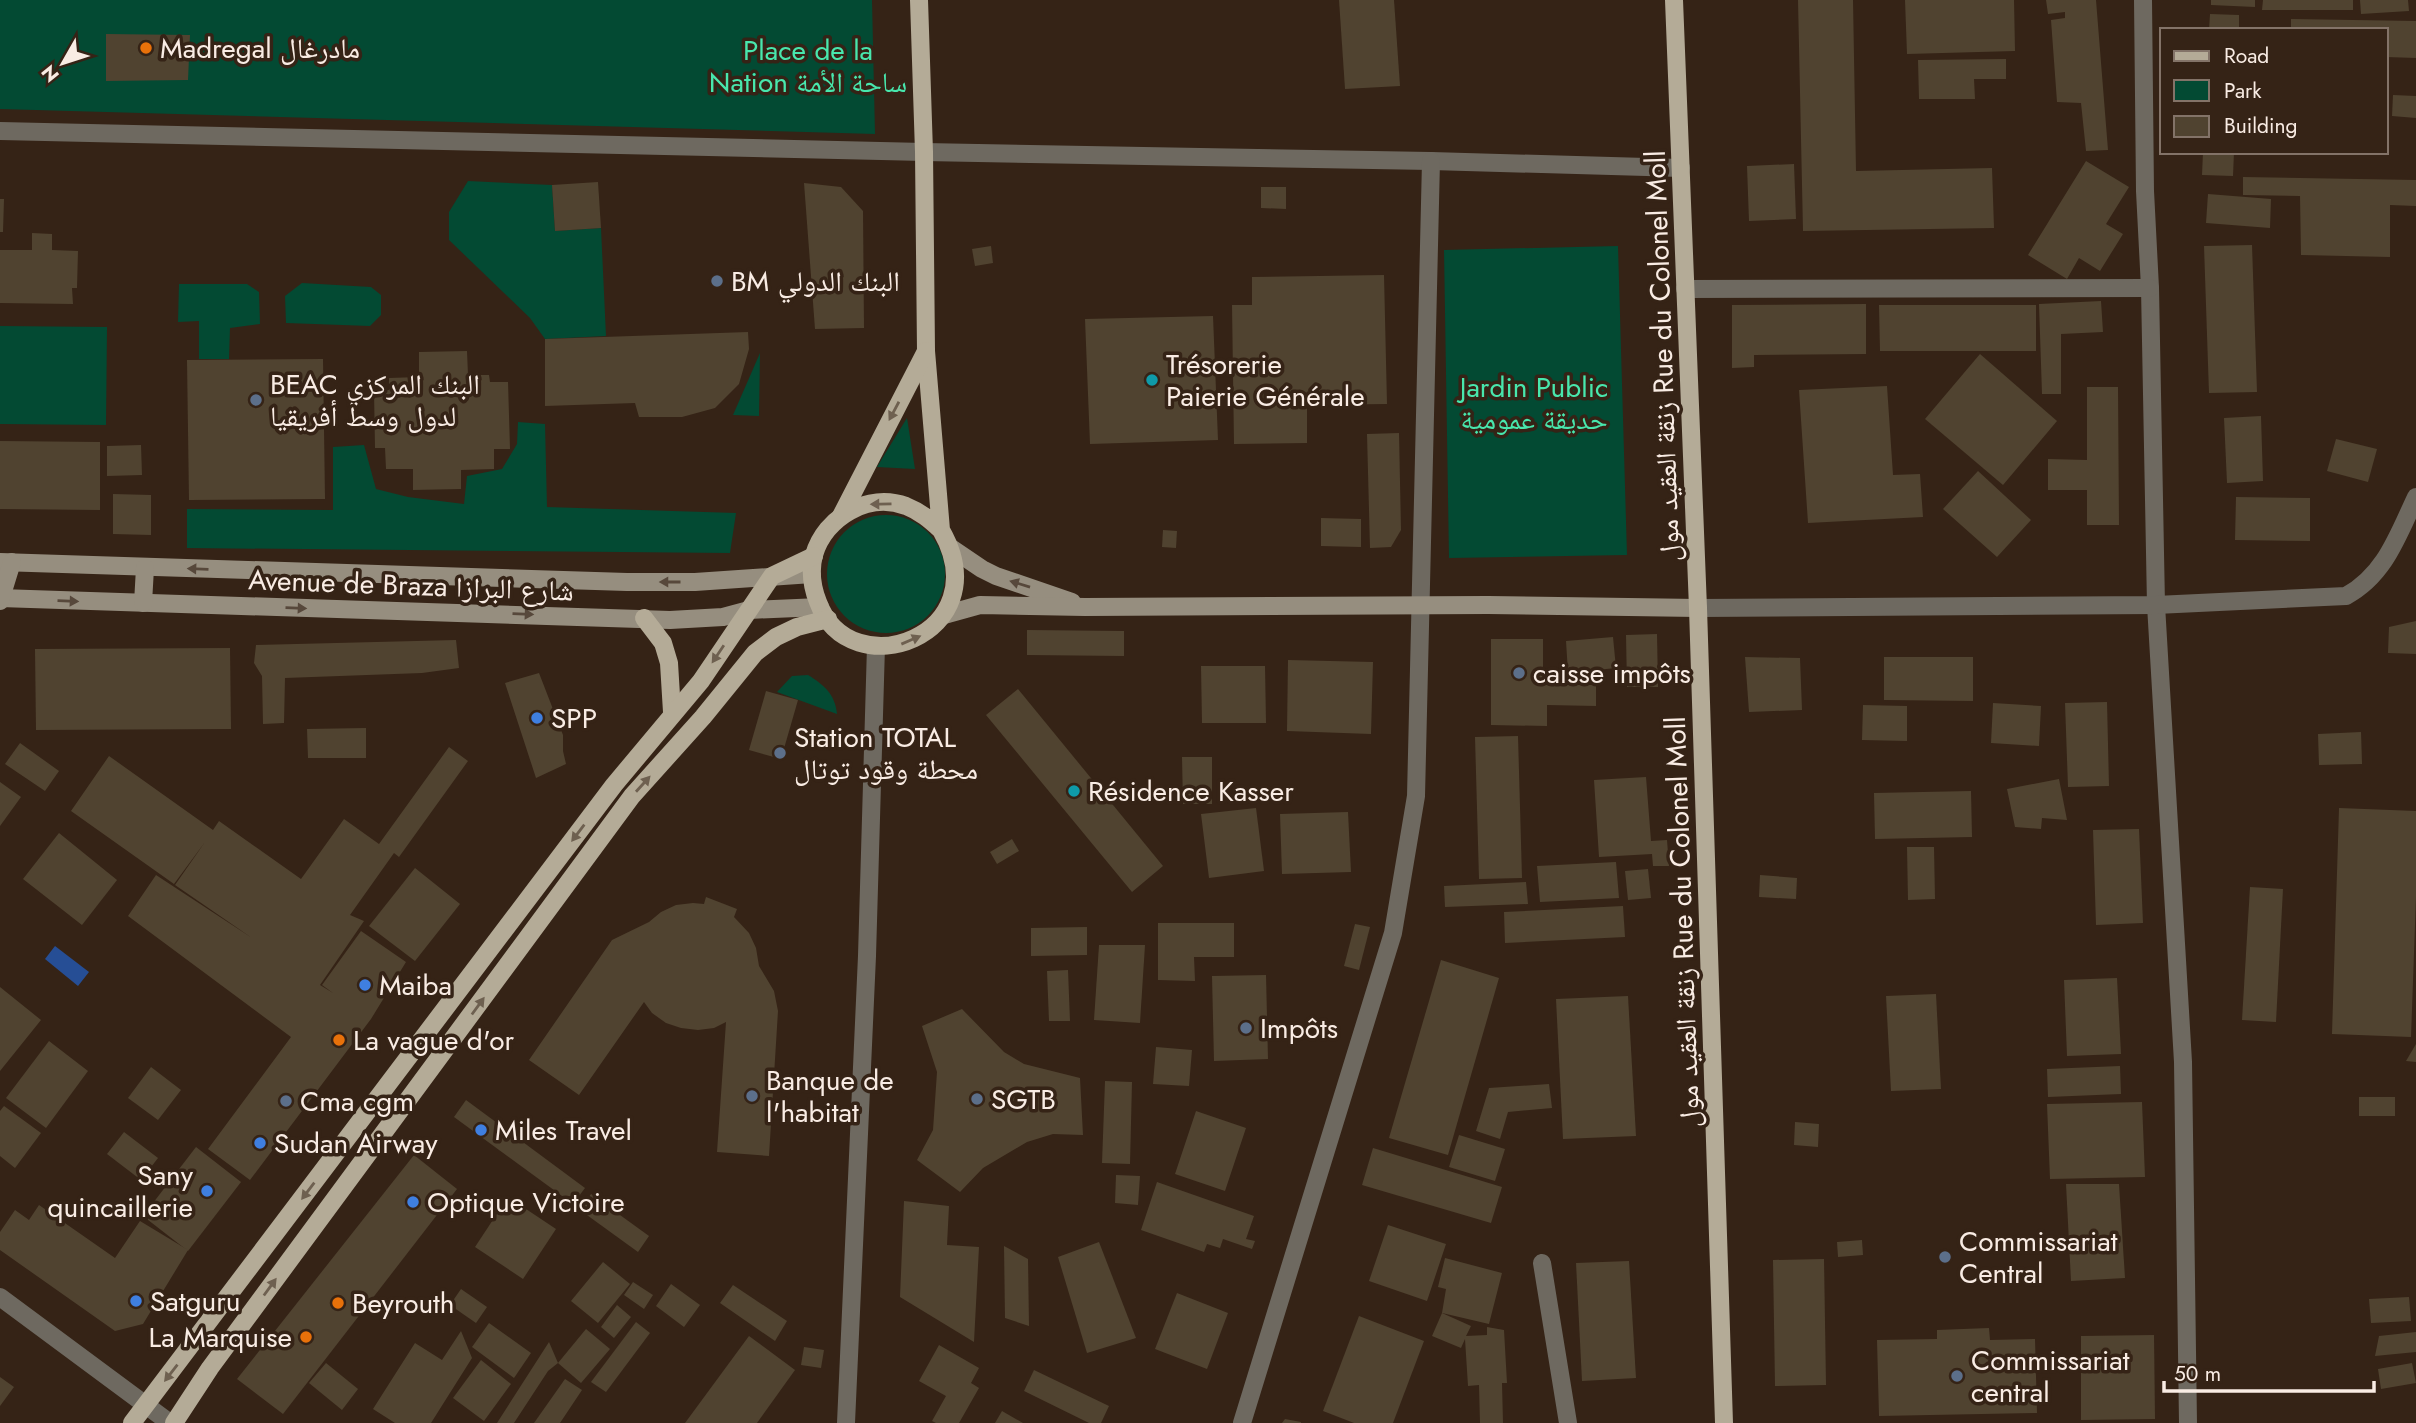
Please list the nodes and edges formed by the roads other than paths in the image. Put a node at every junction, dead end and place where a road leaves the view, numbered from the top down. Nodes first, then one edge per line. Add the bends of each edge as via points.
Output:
1 (919, 0) edge
2 (1674, 0) edge
3 (2143, 0) edge
4 (0, 131) edge
5 (924, 152) junction
6 (1431, 161) junction
7 (1681, 168) junction
8 (2150, 288) junction
9 (1685, 289) junction
10 (926, 351) junction
11 (2416, 497) edge
12 (841, 516) junction
13 (941, 530) junction
14 (951, 548) junction
15 (814, 556) junction
16 (6, 562) edge
17 (145, 568) junction
18 (812, 574) junction
19 (772, 576) junction
20 (1, 599) edge
21 (143, 603) junction
22 (1420, 605) junction
23 (2156, 605) junction
24 (1085, 607) junction
25 (1698, 608) junction
26 (749, 610) junction
27 (824, 613) junction
28 (944, 615) junction
29 (644, 618) junction
30 (876, 646) junction
31 (673, 712) junction
32 (1542, 1263) dead end
33 (0, 1297) edge
34 (146, 1405) junction
35 (132, 1423) edge
36 (172, 1423) edge
37 (846, 1423) edge
38 (1242, 1423) edge
39 (1568, 1423) edge
40 (1724, 1423) edge
41 (2189, 1423) edge

1 - 5 main road
2 - 7 main road, زنقة العقيد مول Rue du Colonel Moll
3 - 8 street
4 - 5 street
5 - 6 street
5 - 10 main road
6 - 7 street
6 - 22 street
7 - 9 main road, زنقة العقيد مول Rue du Colonel Moll
8 - 9 street
8 - 23 street
9 - 25 main road, زنقة العقيد مول Rue du Colonel Moll
10 -> 12 main road
10 - 13 main road
11 - 23 street via 2389,556 2361,588 2346,596
13 -> 12 main road via 925,515 883,502
12 - 15 main road via 824,533
13 - 14 main road
24 -> 14 main road via 996,576
14 - 28 main road via 956,570 954,593
15 - 18 main road
15 - 19 main road
16 - 17 main road, Avenue de Braza شارع البرازا
16 - 20 main road
19 -> 17 main road, Avenue de Braza شارع البرازا via 627,582
17 - 21 main road
18 - 19 main road, Avenue de Braza شارع البرازا
18 - 27 main road
19 - 26 main road
20 -> 21 main road, Avenue de Braza شارع البرازا
21 -> 29 main road, Avenue de Braza شارع البرازا
22 - 24 main road
22 - 25 main road
22 - 38 street via 1416,796 1393,933
23 - 25 street
23 - 41 street via 2183,1062
24 - 28 main road via 980,605
25 - 40 main road, زنقة العقيد مول Rue du Colonel Moll
26 - 27 main road, Avenue de Braza شارع البرازا
26 - 29 main road, Avenue de Braza شارع البرازا via 723,617
26 -> 31 main road via 701,681
27 - 30 main road via 841,632
36 -> 27 main road via 632,796 755,653 776,636
30 -> 28 main road via 902,644 926,634
29 - 31 main road via 663,643
30 - 37 street
31 -> 34 main road
32 - 39 street
33 - 34 street
34 - 35 main road
34 - 36 street

